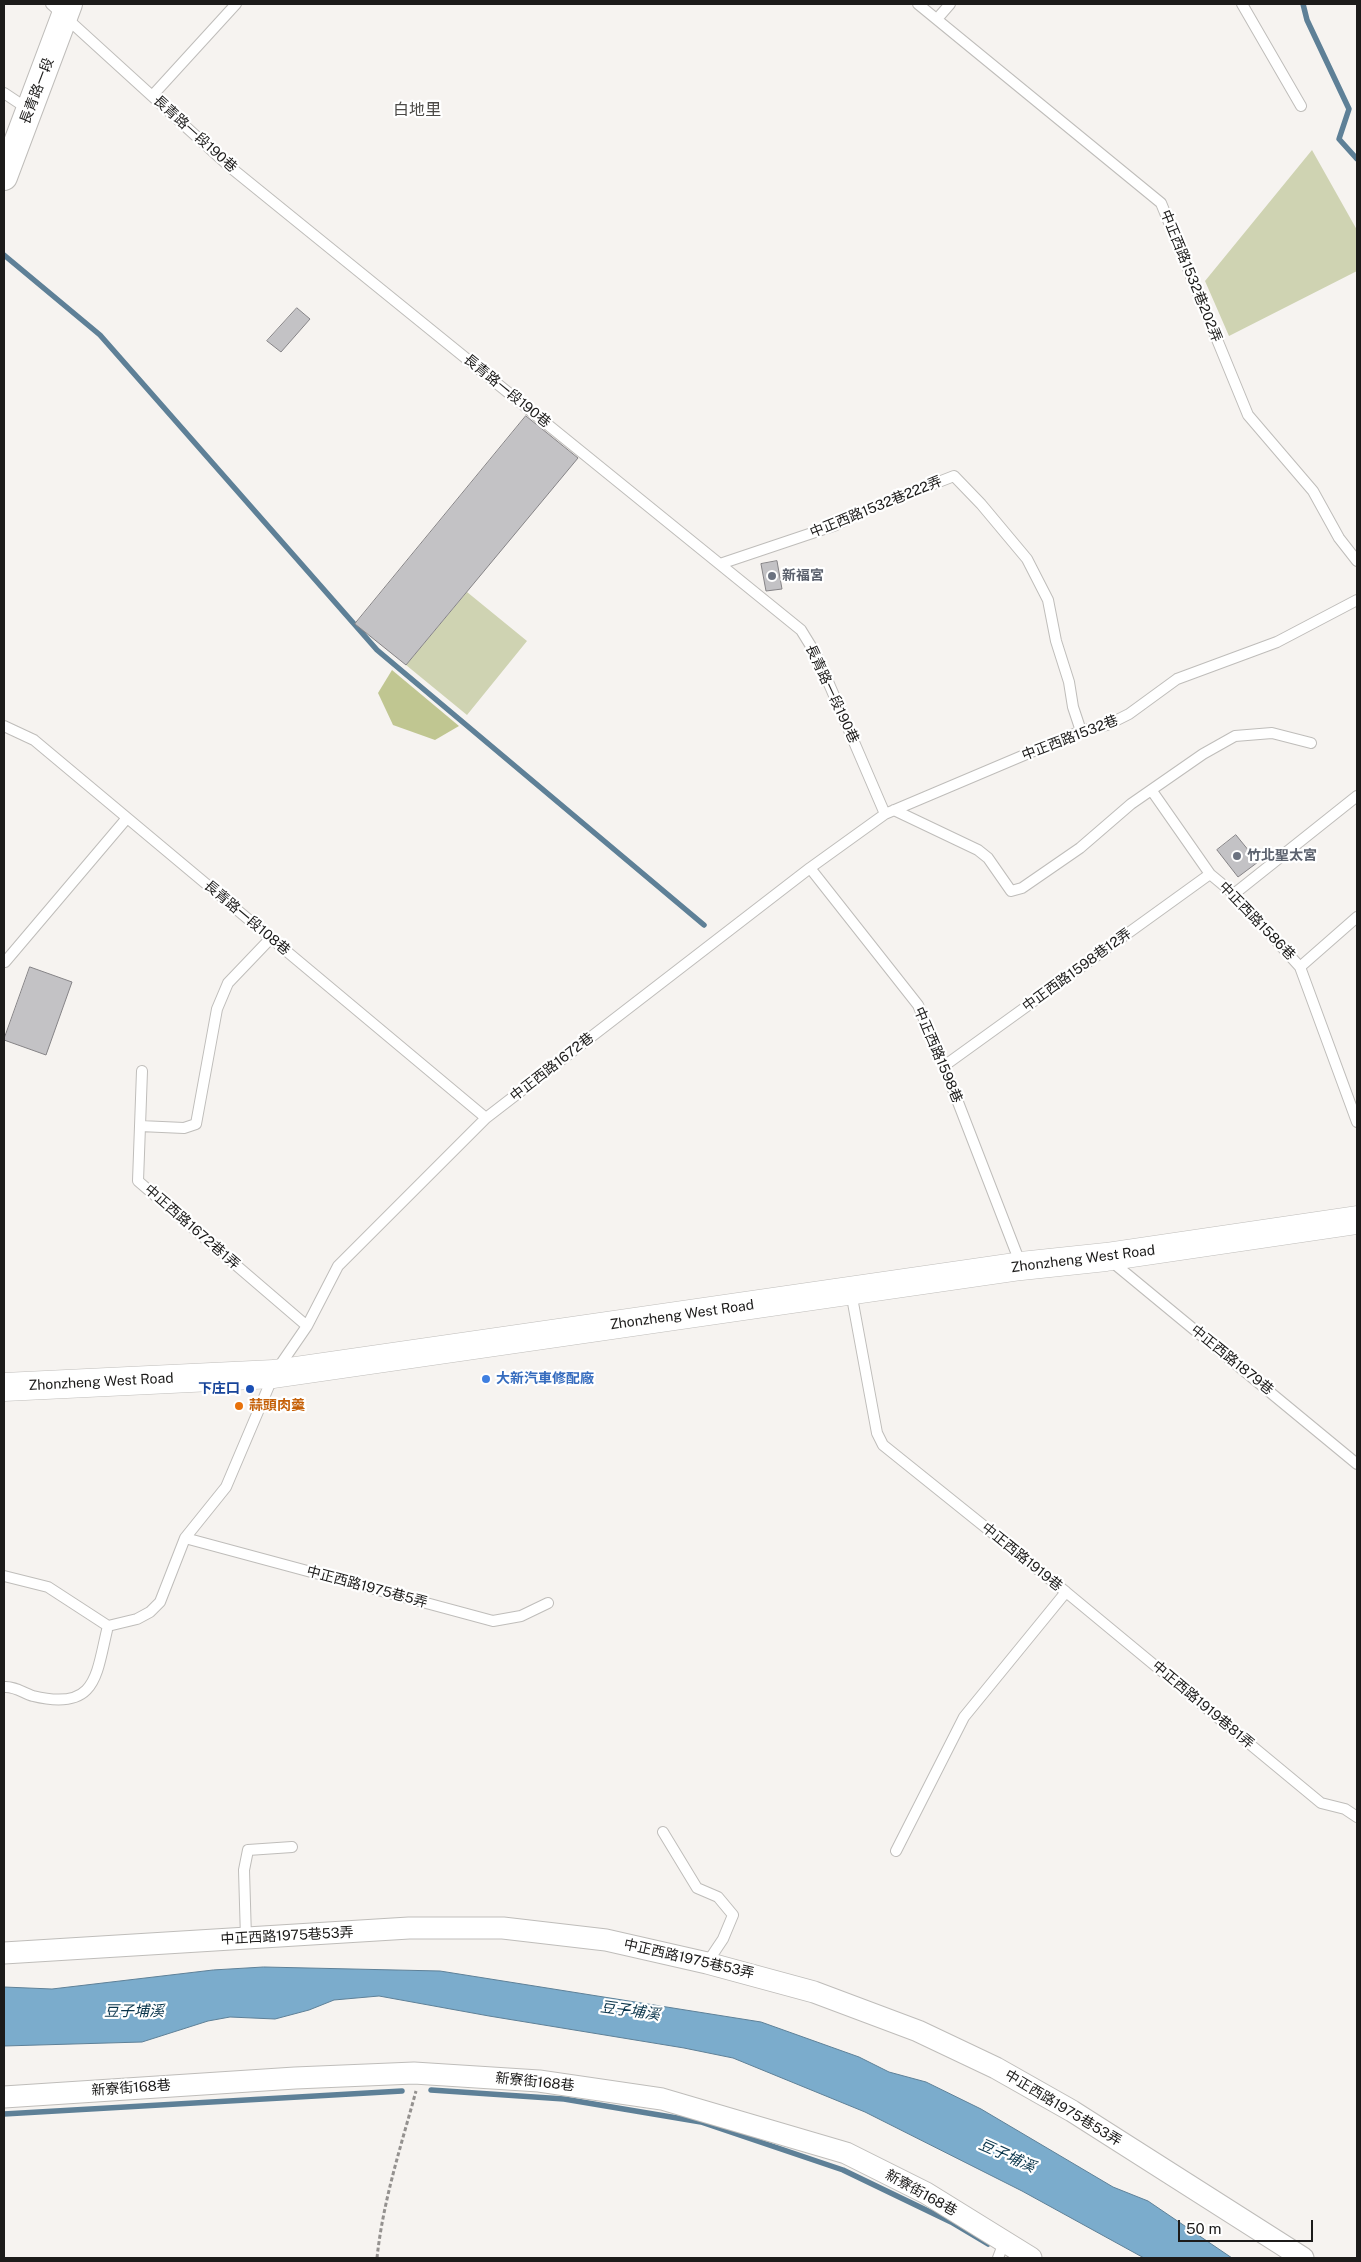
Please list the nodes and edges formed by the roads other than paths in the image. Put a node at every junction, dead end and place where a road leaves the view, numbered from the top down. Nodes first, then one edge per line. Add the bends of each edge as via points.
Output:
1 (236, 4) edge
2 (918, 4) edge
3 (950, 4) edge
4 (1242, 4) edge
5 (62, 7) edge
6 (937, 19) junction
7 (4, 93) edge
8 (152, 96) junction
9 (1301, 106) dead end
10 (29, 110) junction
11 (4, 177) edge
12 (1357, 561) edge
13 (720, 564) junction
14 (1357, 600) edge
15 (4, 726) edge
16 (1081, 731) junction
17 (1310, 743) dead end
18 (1152, 791) junction
19 (1357, 796) edge
20 (890, 812) junction
21 (127, 818) junction
22 (810, 868) junction
23 (1210, 874) junction
24 (1234, 894) junction
25 (1357, 917) edge
26 (271, 938) junction
27 (5, 962) edge
28 (1300, 967) junction
29 (944, 1066) junction
30 (142, 1071) dead end
31 (486, 1118) junction
32 (1357, 1122) edge
33 (140, 1126) junction
34 (1357, 1220) edge
35 (1106, 1257) junction
36 (1021, 1266) junction
37 (850, 1291) junction
38 (307, 1326) junction
39 (274, 1374) junction
40 (4, 1387) edge
41 (1357, 1464) edge
42 (185, 1538) junction
43 (4, 1576) edge
44 (1066, 1592) junction
45 (548, 1603) dead end
46 (108, 1626) junction
47 (4, 1687) edge
48 (1357, 1817) edge
49 (663, 1832) dead end
50 (292, 1847) dead end
51 (896, 1852) dead end
52 (246, 1938) junction
53 (4, 1953) edge
54 (707, 1963) junction
55 (4, 2097) edge
56 (1001, 2250) edge
57 (1031, 2258) edge
58 (1303, 2258) edge

1 - 8 lane
2 - 6 lane, 中正西路1532巷202弄
3 - 6 lane
4 - 9 lane
5 - 8 lane, 長青路一段190巷
5 - 10 street, 長青路一段
6 - 12 lane, 中正西路1532巷202弄 via 1161,204 1248,415 1313,491 1339,538
7 - 10 lane
8 - 13 lane, 長青路一段190巷 via 230,167
10 - 11 street, 長青路一段
13 - 16 lane, 中正西路1532巷222弄 via 836,525 858,513 954,476 1027,559 1048,600
13 - 20 lane, 長青路一段190巷 via 800,630 817,656
14 - 16 lane, 中正西路1532巷 via 1277,642 1177,679 1130,714 1107,725
15 - 21 lane, 長青路一段108巷 via 34,740
16 - 20 lane, 中正西路1532巷
17 - 18 lane via 1272,733 1235,736 1203,754
18 - 20 lane via 1131,804 1080,848 1022,888 1011,891 988,858 978,850
18 - 23 lane, 中正西路1586巷
19 - 24 lane
20 - 22 lane, 中正西路1672巷
21 - 26 lane, 長青路一段108巷
21 - 27 lane
22 - 29 lane, 中正西路1598巷 via 918,1005
22 - 31 lane, 中正西路1672巷
23 - 24 lane, 中正西路1586巷
23 - 29 lane, 中正西路1598巷12弄
24 - 28 lane, 中正西路1586巷
25 - 28 lane
26 - 31 lane, 長青路一段108巷
26 - 33 lane via 228,983 217,1008 196,1124 184,1128
28 - 32 lane, 中正西路1586巷
29 - 36 lane, 中正西路1598巷
30 - 33 lane, 中正西路1672巷1弄
31 - 38 lane, 中正西路1672巷 via 338,1266
33 - 38 lane, 中正西路1672巷1弄 via 138,1181
34 - 35 main road, Zhonzheng West Road
35 - 36 main road, Zhonzheng West Road
35 - 41 lane, 中正西路1879巷
36 - 37 main road, Zhonzheng West Road
37 - 39 main road, Zhonzheng West Road
37 - 44 lane, 中正西路1919巷 via 877,1433 883,1445
38 - 39 lane, 中正西路1672巷
39 - 40 main road, Zhonzheng West Road
39 - 42 lane, 中正西路1672巷 via 226,1488
42 - 45 lane, 中正西路1975巷5弄 via 493,1621 522,1616
42 - 46 lane, 中正西路1672巷 via 160,1602 137,1619
43 - 46 lane via 48,1587
44 - 48 lane, 中正西路1919巷81弄 via 1321,1803 1345,1809
44 - 51 lane, 中正西路1919巷 via 964,1717
46 - 47 lane via 94,1680 89,1689 79,1696 66,1700
49 - 54 lane via 697,1888 718,1896 733,1915 723,1939
50 - 52 lane via 248,1850 244,1870
52 - 53 street, 中正西路1975巷53弄
52 - 54 street, 中正西路1975巷53弄 via 409,1928 504,1928 606,1940
54 - 58 street, 中正西路1975巷53弄 via 814,1992 918,2031 996,2068 1072,2111
55 - 56 street, 新寮街168巷 via 286,2078 421,2073 539,2081 671,2102 846,2152 926,2193
56 - 57 street, 新寮街168巷

